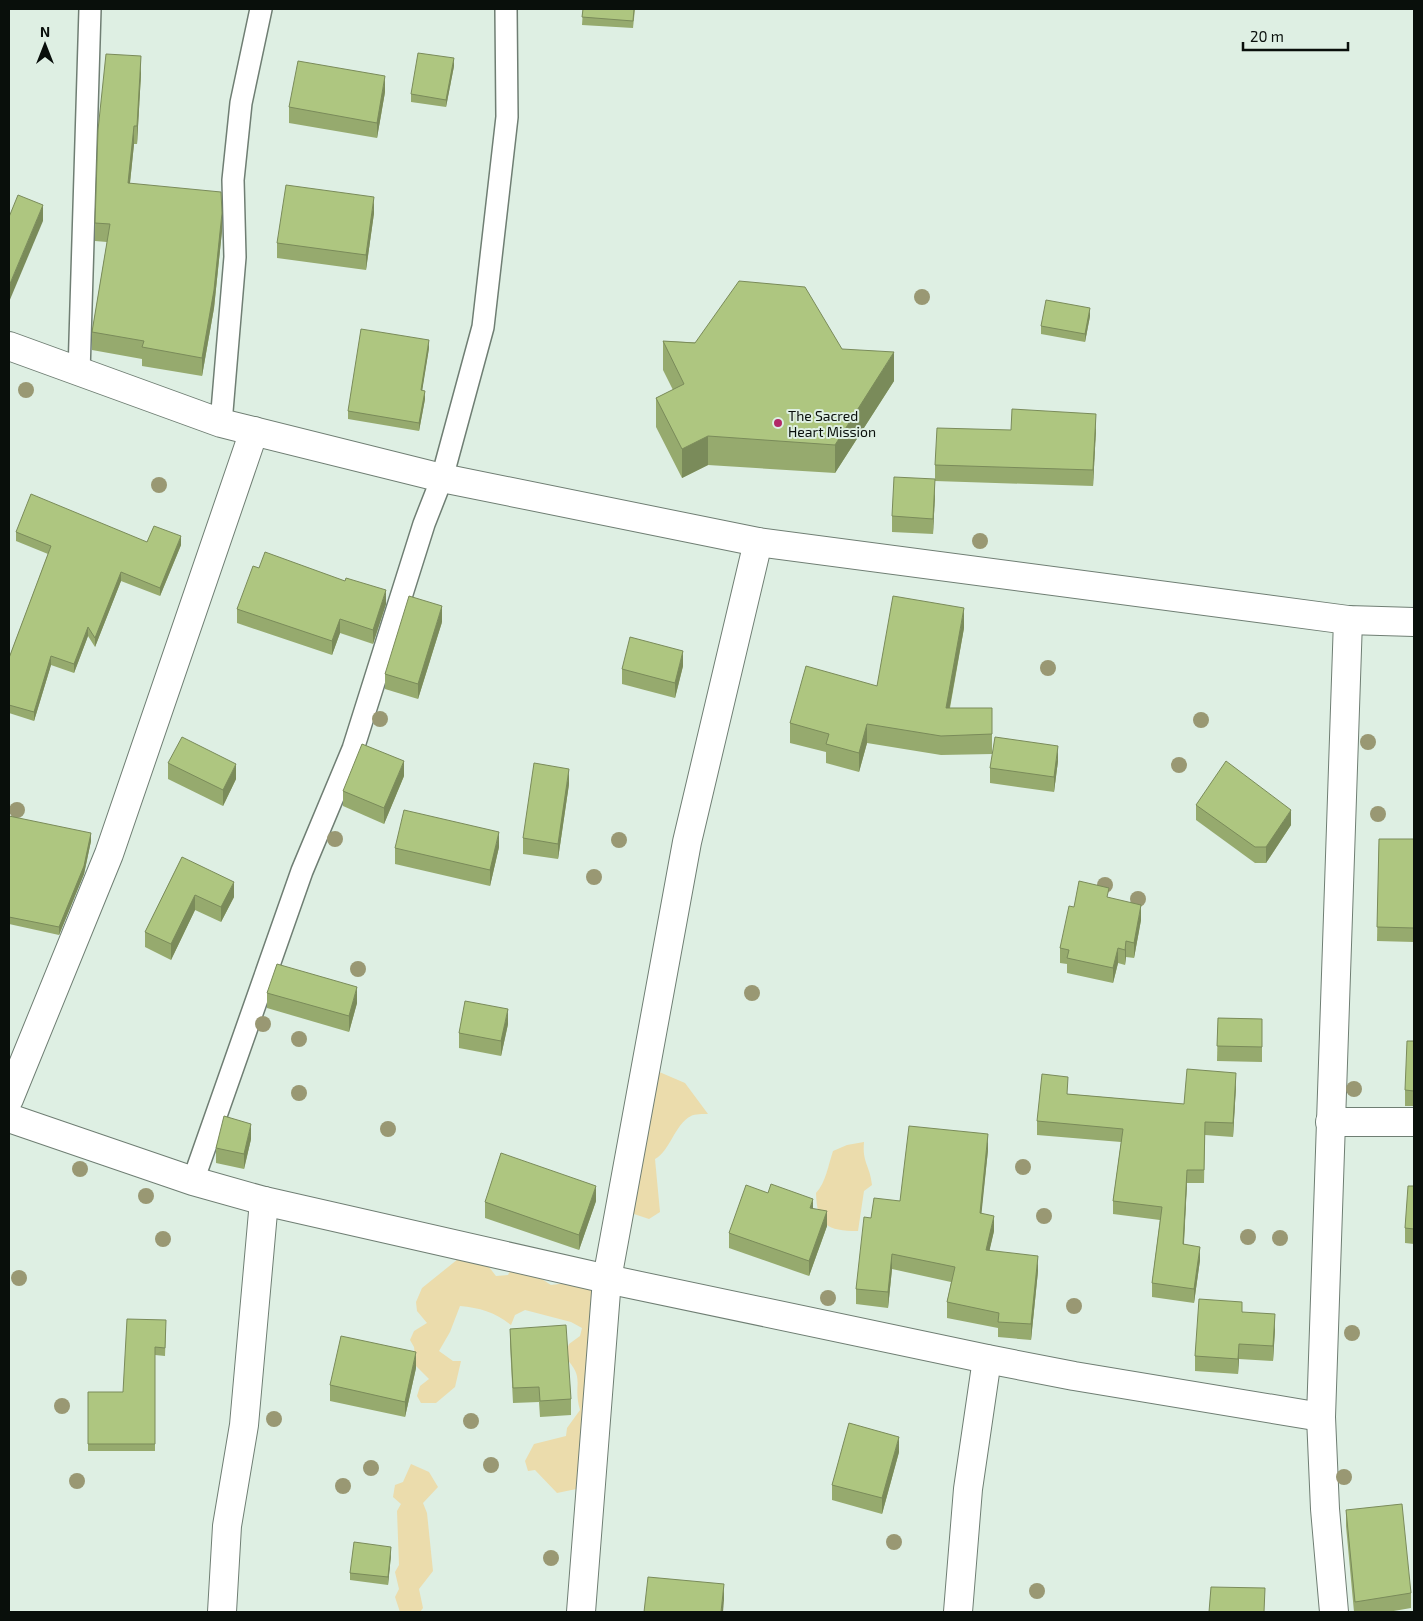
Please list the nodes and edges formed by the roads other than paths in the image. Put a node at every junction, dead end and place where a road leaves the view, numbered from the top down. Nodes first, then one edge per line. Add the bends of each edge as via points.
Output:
1 (90, 9) edge
2 (261, 9) edge
3 (506, 9) edge
4 (9, 346) edge
5 (79, 373) junction
6 (221, 422) junction
7 (254, 431) junction
8 (442, 478) junction
9 (758, 542) junction
10 (1348, 620) junction
11 (1414, 622) edge
12 (9, 1099) edge
13 (9, 1118) edge
14 (1330, 1122) junction
15 (1414, 1122) edge
16 (193, 1180) junction
17 (264, 1202) junction
18 (607, 1279) junction
19 (987, 1359) junction
20 (1321, 1417) junction
21 (222, 1612) edge
22 (581, 1612) edge
23 (958, 1612) edge
24 (1334, 1612) edge

1 - 5 lane
2 - 6 lane via 241,103 232,180 235,257
3 - 8 lane via 507,117 482,327
4 - 5 street
5 - 6 street
6 - 7 street
7 - 8 street
7 - 12 street via 109,854
8 - 9 street
8 - 16 lane via 424,524 353,749 302,871
9 - 10 street
9 - 18 street via 687,842
10 - 11 street
10 - 14 street
13 - 16 street
14 - 15 street
14 - 20 street
16 - 17 street
17 - 18 street
17 - 21 street via 244,1425 227,1526
18 - 19 street
18 - 22 street
19 - 20 street
19 - 23 street via 968,1489
20 - 24 street

